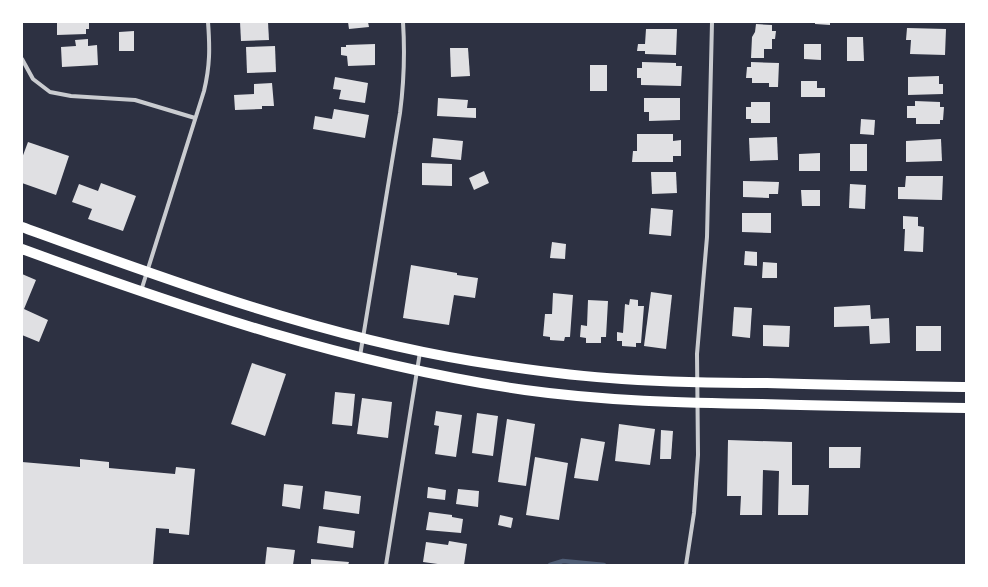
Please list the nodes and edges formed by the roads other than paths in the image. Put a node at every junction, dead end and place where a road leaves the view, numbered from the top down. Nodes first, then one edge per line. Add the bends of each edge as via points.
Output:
1 (208, 22) edge
2 (403, 22) edge
3 (712, 22) edge
4 (22, 59) edge
5 (195, 118) junction
6 (22, 227) edge
7 (22, 249) edge
8 (147, 272) junction
9 (141, 291) junction
10 (363, 338) junction
11 (420, 351) junction
12 (360, 357) junction
13 (417, 370) junction
14 (697, 382) junction
15 (966, 387) edge
16 (697, 403) junction
17 (966, 408) edge
18 (386, 565) edge
19 (686, 565) edge

1 - 5 street via 209,71
2 - 10 street via 405,53 401,105
3 - 14 street via 707,238
4 - 5 street via 33,79 50,92 71,96 135,100
5 - 8 street
6 - 8 main road
7 - 9 main road
8 - 9 street
8 - 10 main road
9 - 12 main road via 274,334
10 - 11 main road
10 - 12 street
11 - 13 street
11 - 14 main road via 582,376
12 - 13 main road
13 - 16 main road via 535,391 624,400
13 - 18 street
14 - 15 main road
14 - 16 street
16 - 17 main road
16 - 19 street via 696,493

